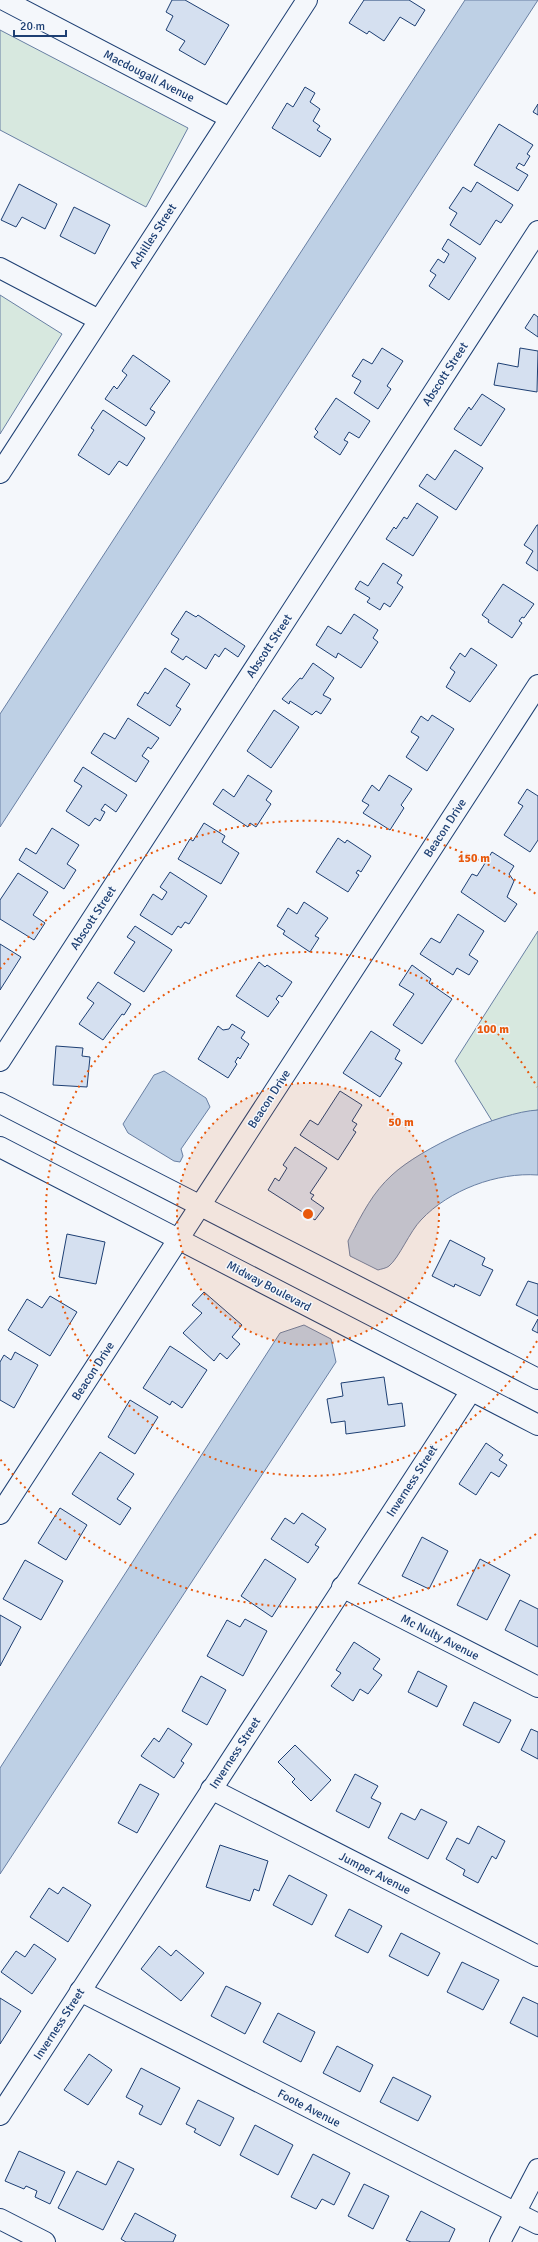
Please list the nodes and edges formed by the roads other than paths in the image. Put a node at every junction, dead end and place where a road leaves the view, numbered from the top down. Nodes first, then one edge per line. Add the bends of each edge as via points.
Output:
1 (4, 0) edge
2 (307, 0) edge
3 (230, 118) junction
4 (538, 231) edge
5 (0, 268) edge
6 (99, 320) junction
7 (0, 473) edge
8 (538, 685) edge
9 (0, 1061) edge
10 (0, 1104) edge
11 (0, 1147) edge
12 (199, 1206) junction
13 (178, 1239) junction
14 (538, 1379) edge
15 (471, 1391) junction
16 (538, 1425) edge
17 (0, 1514) edge
18 (342, 1587) junction
19 (538, 1687) edge
20 (211, 1789) junction
21 (538, 1956) edge
22 (80, 1991) junction
23 (0, 2115) edge
24 (538, 2169) edge
25 (515, 2213) junction
26 (0, 2219) edge
27 (538, 2224) edge
28 (45, 2242) edge
29 (500, 2242) edge

1 - 3 street, Macdougall Avenue
2 - 3 street, Achilles Street
3 - 6 street, Achilles Street
4 - 9 street, Abscott Street
5 - 6 street
6 - 7 street, Achilles Street
8 - 12 street, Beacon Drive
10 - 12 street
11 - 13 street, Midway Boulevard
12 - 13 street, Beacon Drive
12 - 14 street
13 - 15 street, Midway Boulevard
13 - 17 street, Beacon Drive
15 - 16 street, Midway Boulevard
15 - 18 street, Inverness Street
18 - 19 street, Mc Nulty Avenue
18 - 20 street, Inverness Street
20 - 21 street, Jumper Avenue
20 - 22 street, Inverness Street
22 - 23 street, Inverness Street
22 - 25 street, Foote Avenue
24 - 25 street
25 - 27 street, Foote Avenue
25 - 29 street
26 - 28 street

